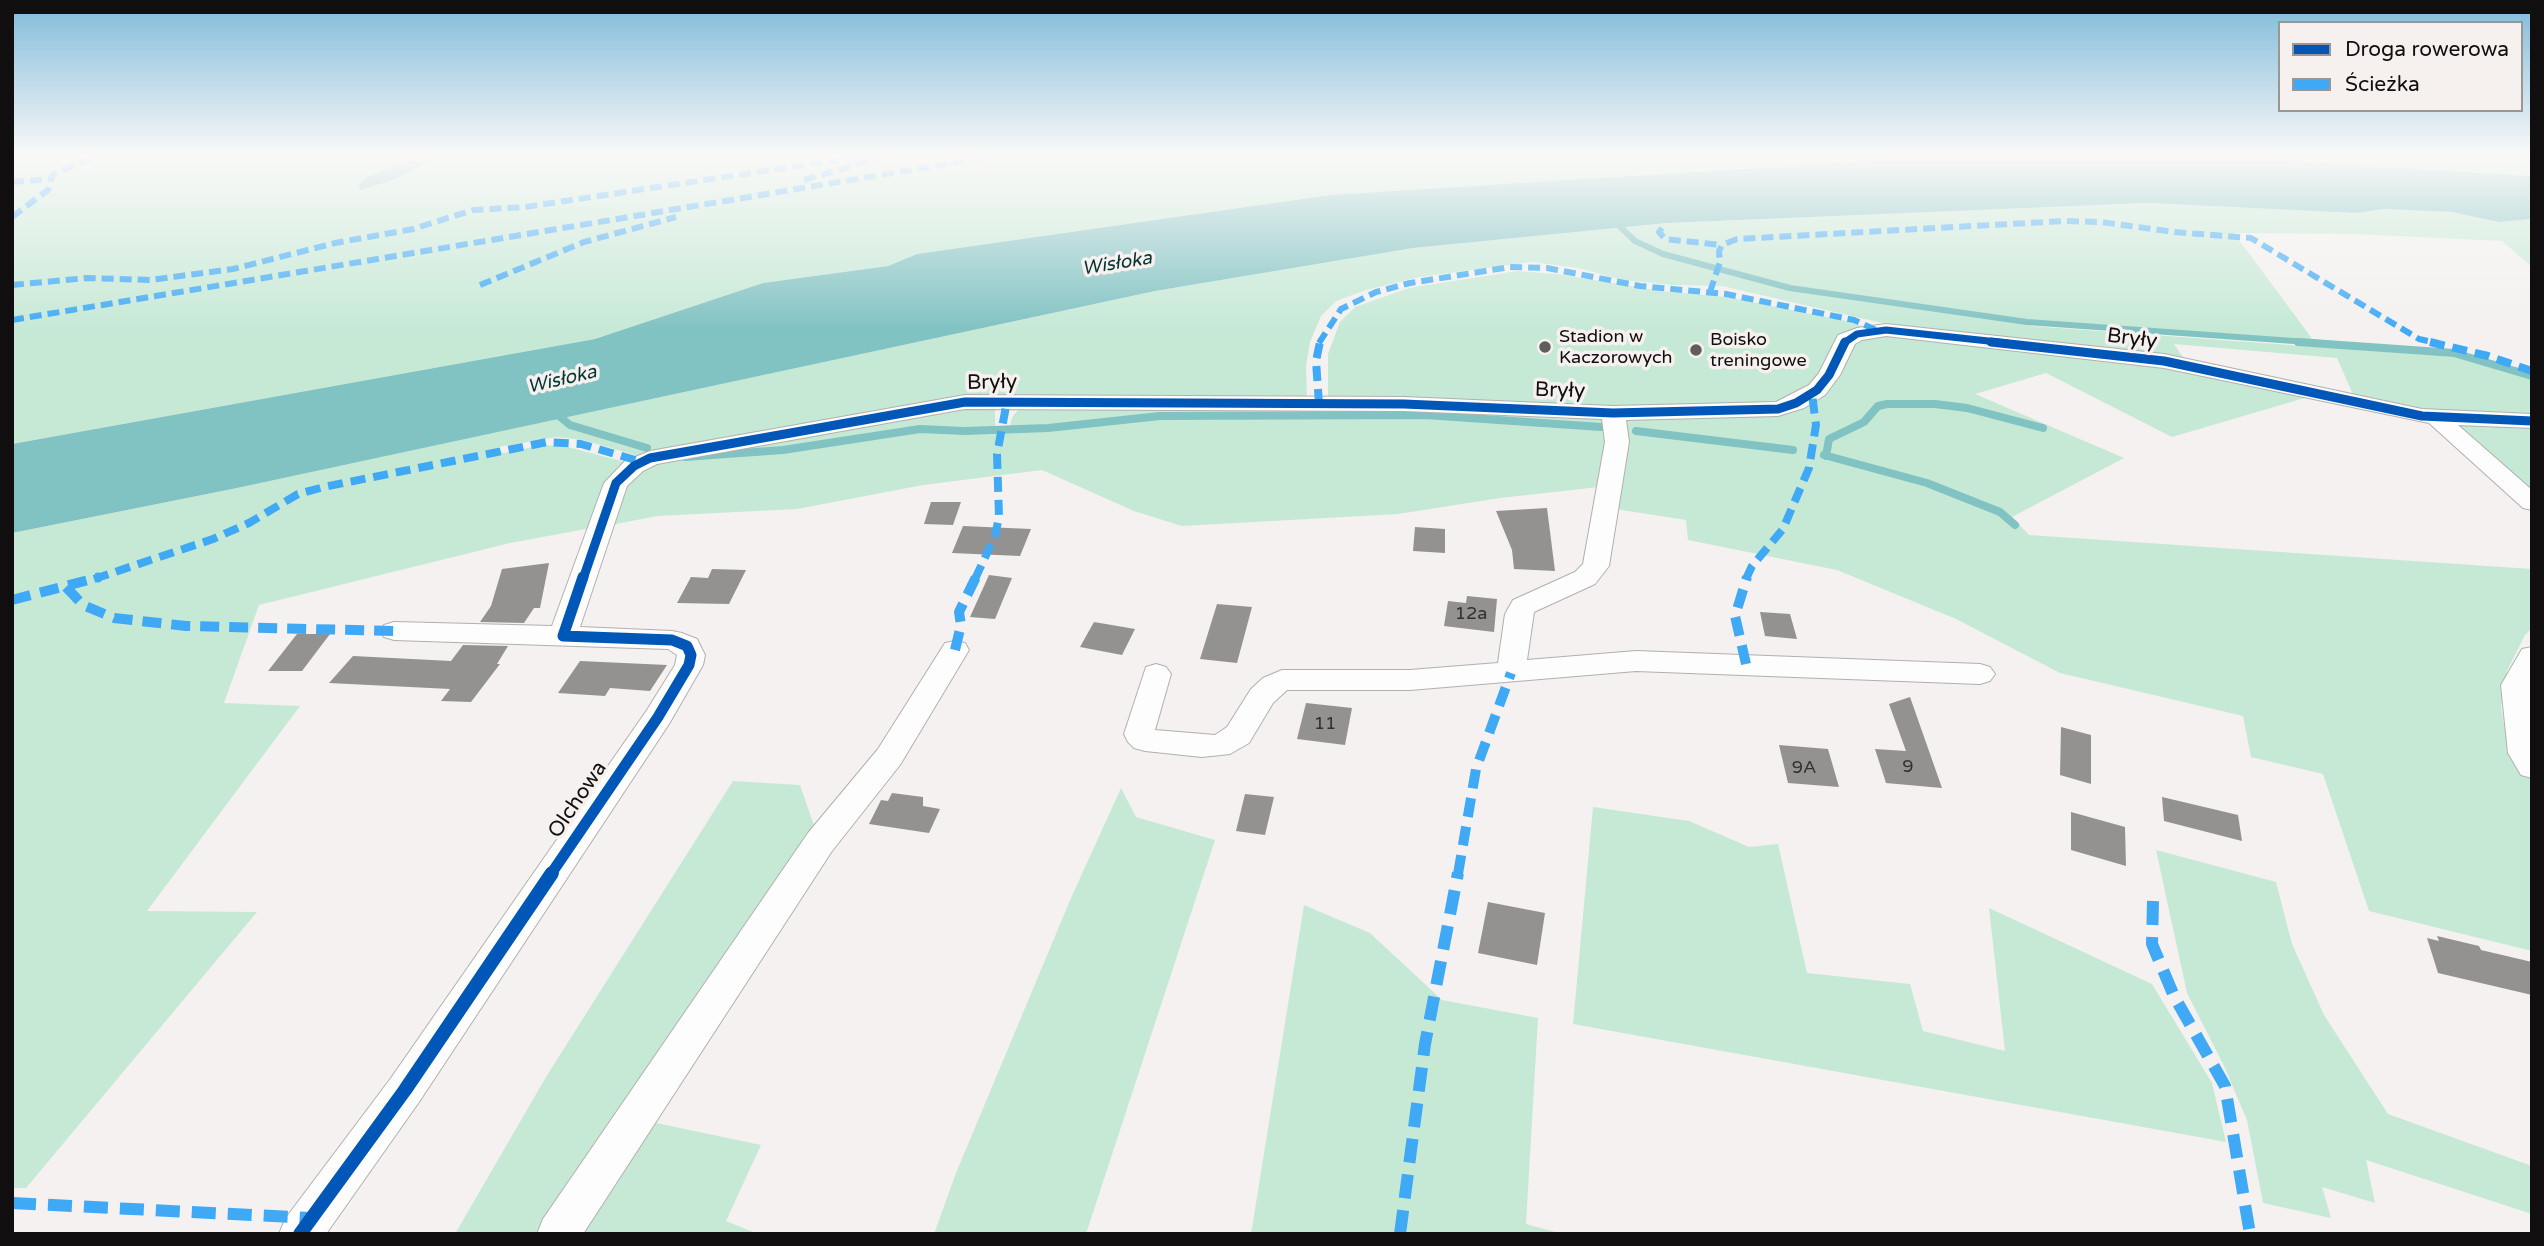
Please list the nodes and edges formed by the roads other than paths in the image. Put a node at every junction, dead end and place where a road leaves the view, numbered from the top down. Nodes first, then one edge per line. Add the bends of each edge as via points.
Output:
1 (1613, 413) junction
2 (2438, 419) junction
3 (2532, 421) edge
4 (2532, 503) edge
5 (394, 631) dead end
6 (563, 636) junction
7 (955, 650) dead end
8 (2532, 656) edge
9 (1511, 673) junction
10 (1156, 674) dead end
11 (1980, 674) dead end
12 (2532, 767) edge
13 (300, 1234) edge
14 (558, 1234) edge

1 - 2 street, Bryły via 1779,409 1817,390 1846,340 1886,330 2164,361
1 - 6 street, Bryły via 1404,404 965,402 674,452 642,462 616,483
1 - 9 street, Bryły via 1617,442 1596,566 1585,578 1522,606
2 - 3 street
2 - 4 street, Bryły
5 - 6 street
6 - 13 street, Olchowa via 672,640 687,646 689,666 405,1090
7 - 14 street via 889,757 820,842
8 - 12 street via 2516,685 2524,753
9 - 10 street via 1410,680 1282,680 1262,696 1238,735 1219,746 1145,740 1139,734
9 - 11 street via 1636,661

